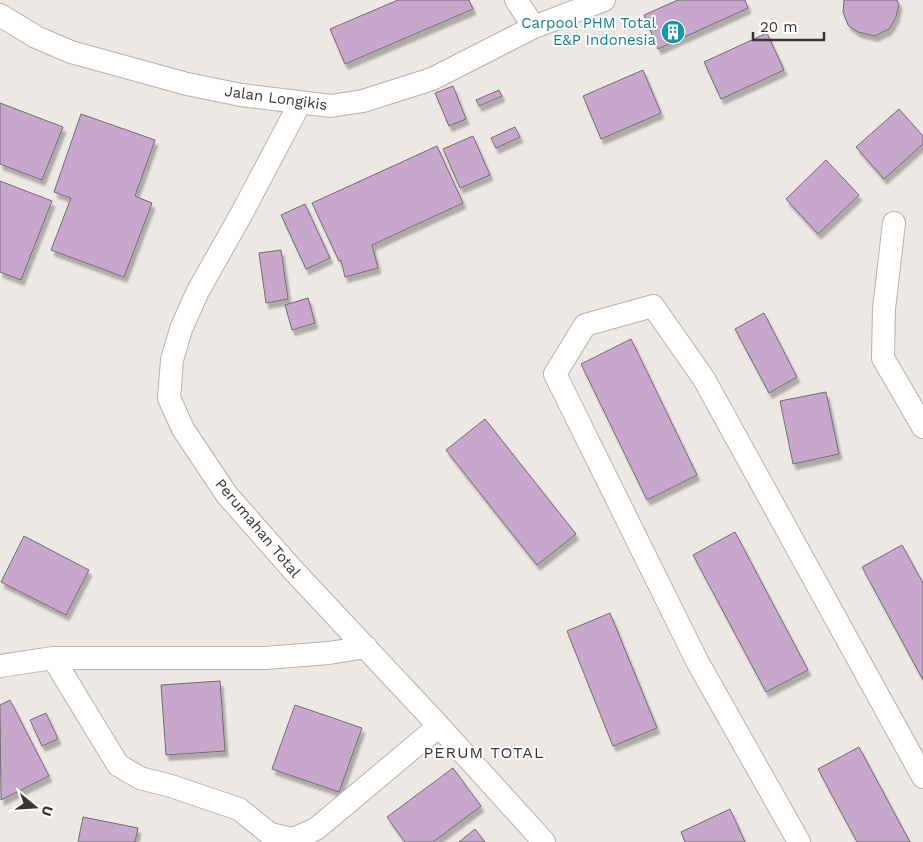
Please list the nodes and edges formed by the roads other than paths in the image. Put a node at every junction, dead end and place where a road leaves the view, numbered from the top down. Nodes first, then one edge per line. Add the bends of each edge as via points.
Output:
1 (516, 0) edge
2 (604, 0) edge
3 (0, 15) edge
4 (534, 27) junction
5 (300, 103) junction
6 (894, 222) dead end
7 (923, 427) edge
8 (366, 647) junction
9 (53, 658) junction
10 (0, 666) edge
11 (439, 726) junction
12 (923, 777) edge
13 (544, 842) edge
14 (799, 842) edge

1 - 4 street
2 - 4 street, Jalan Longikis
3 - 5 street, Jalan Longikis via 36,37 72,52 188,84
4 - 5 street, Jalan Longikis via 432,79 363,101 331,106
5 - 8 street, Perumahan Total via 198,291 172,360 169,398 183,429 226,495
6 - 7 street via 884,309 883,358
8 - 9 street via 265,658
8 - 11 street, Perumahan Total
9 - 10 street
9 - 11 street via 118,765 140,778 239,809 270,834 293,839 316,829
11 - 13 street, Perumahan Total
12 - 14 street via 704,379 653,306 585,325 555,374 697,661

